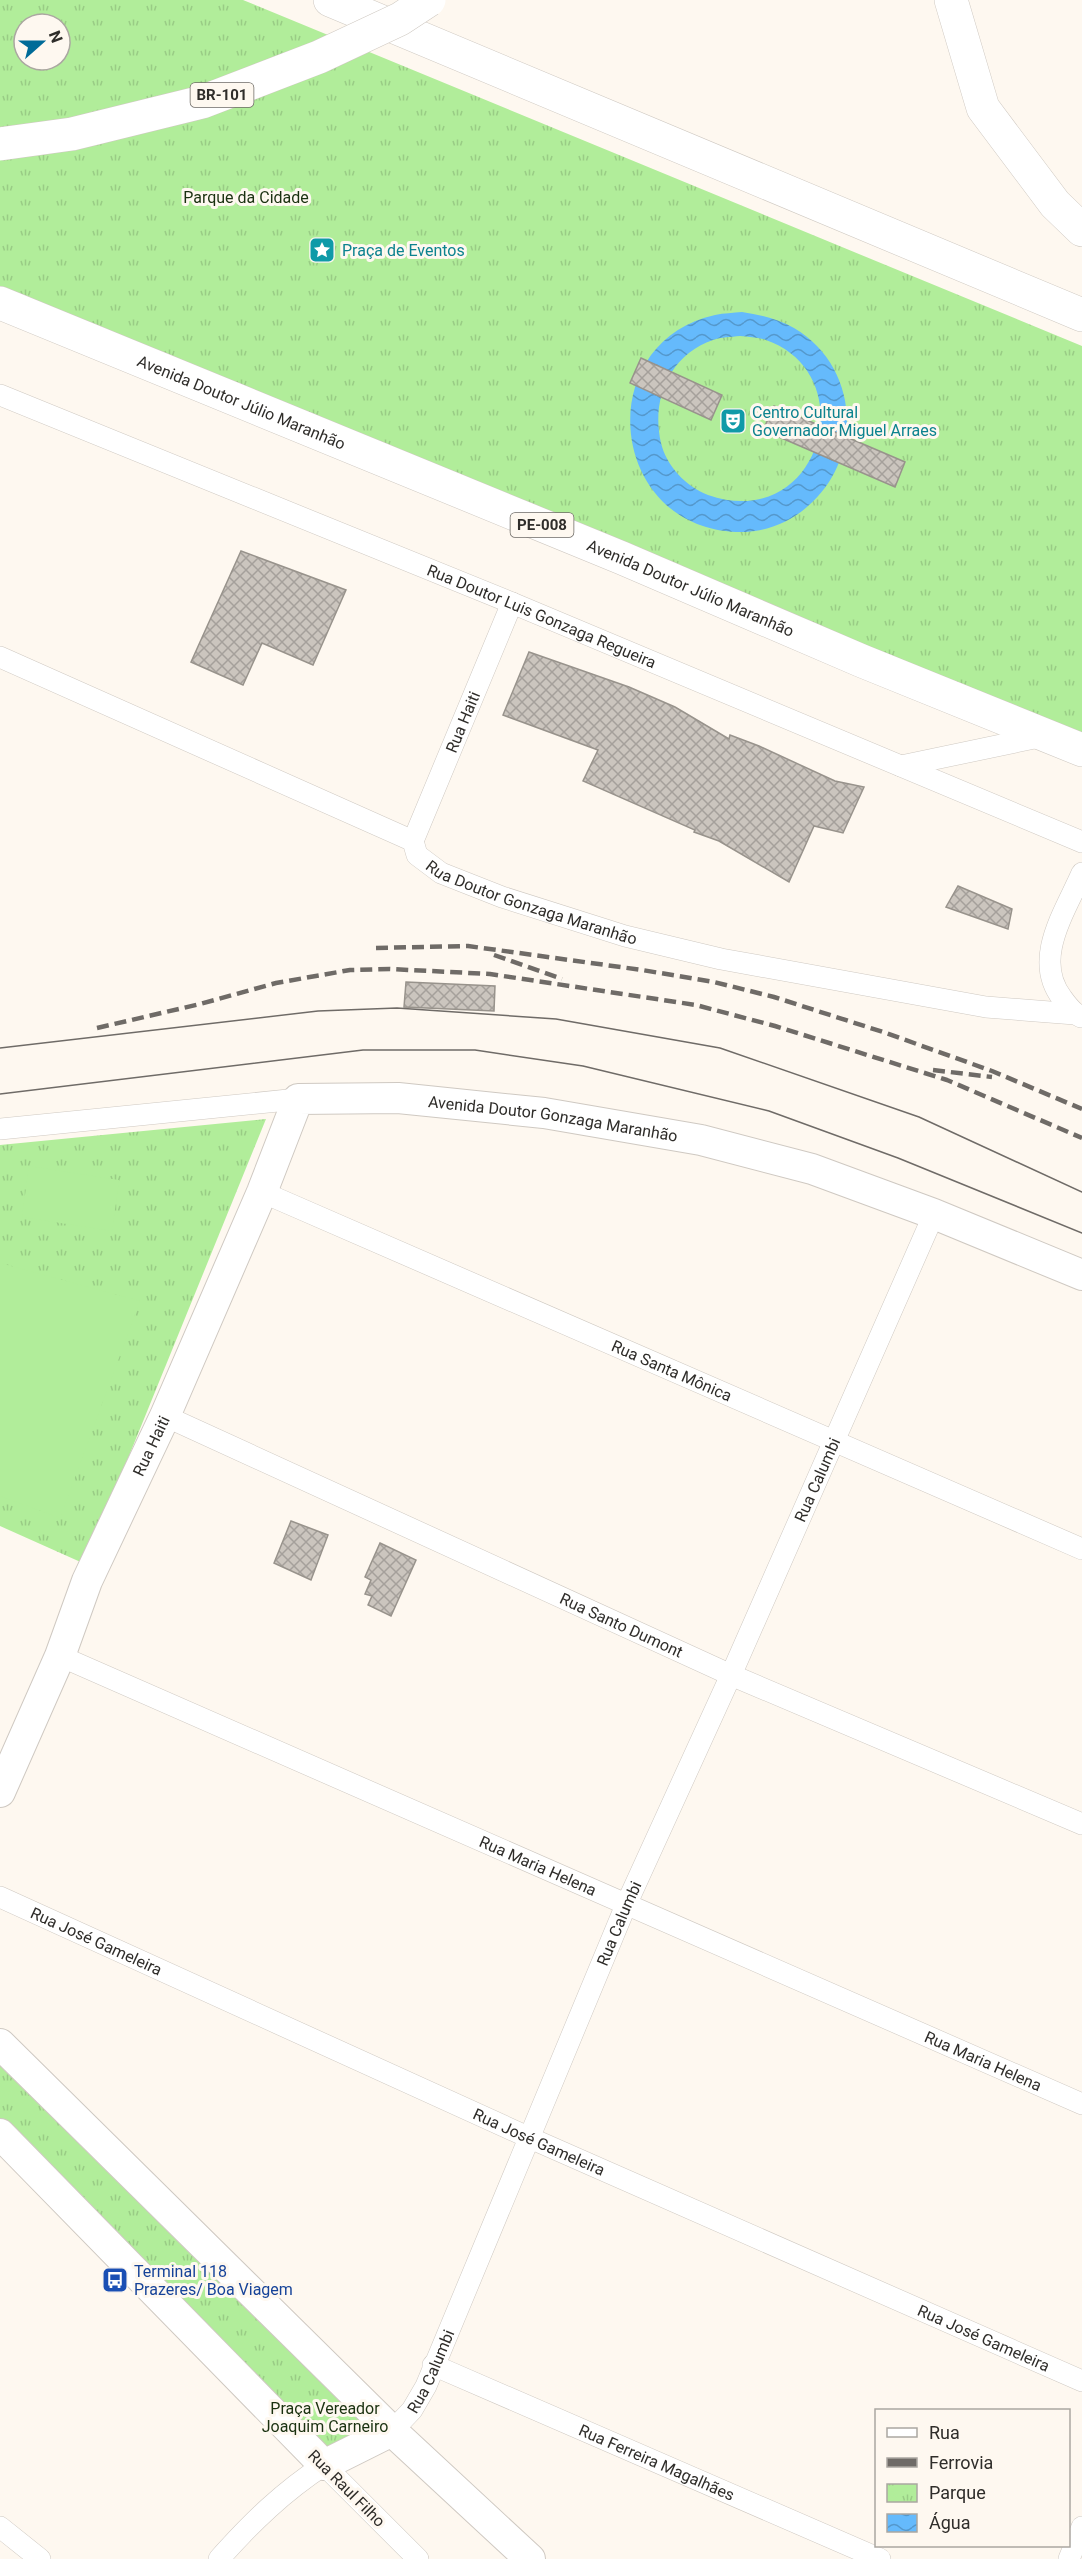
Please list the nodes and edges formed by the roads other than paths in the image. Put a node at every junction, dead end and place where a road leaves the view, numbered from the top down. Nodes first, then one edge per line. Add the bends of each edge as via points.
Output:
1 (330, 0) edge
2 (429, 0) edge
3 (951, 0) edge
4 (0, 144) edge
5 (1082, 230) edge
6 (0, 303) edge
7 (1082, 315) edge
8 (0, 395) edge
9 (512, 603) junction
10 (0, 657) edge
11 (1047, 735) junction
12 (1082, 750) edge
13 (901, 766) junction
14 (413, 841) junction
15 (1082, 842) edge
16 (1082, 873) edge
17 (1079, 1016) edge
18 (298, 1099) junction
19 (0, 1129) edge
20 (261, 1192) junction
21 (934, 1214) junction
22 (1082, 1275) edge
23 (165, 1416) junction
24 (835, 1442) junction
25 (1082, 1549) edge
26 (60, 1656) junction
27 (731, 1675) junction
28 (0, 1792) edge
29 (1082, 1824) edge
30 (0, 1897) edge
31 (626, 1905) junction
32 (0, 2044) edge
33 (1082, 2104) edge
34 (0, 2134) edge
35 (530, 2138) junction
36 (433, 2366) junction
37 (1082, 2381) edge
38 (392, 2431) junction
39 (324, 2465) junction
40 (1082, 2526) edge
41 (0, 2527) edge
42 (40, 2559) edge
43 (219, 2559) edge
44 (418, 2559) edge
45 (530, 2559) edge
46 (880, 2559) edge
47 (1070, 2559) edge

1 - 7 highway
2 - 4 highway, BR-101, bridge via 399,19 319,57 202,102 72,134
3 - 5 highway via 983,108 1055,204
6 - 11 highway, Avenida Doutor Júlio Maranhão / PE-008
8 - 9 street, Rua Doutor Luis Gonzaga Regueira
9 - 13 street, Rua Doutor Luis Gonzaga Regueira
9 - 14 street, Rua Haiti
10 - 14 street, Rua Doutor Gonzaga Maranhão
11 - 12 highway, Avenida Doutor Júlio Maranhão / PE-008
11 - 13 street
13 - 15 street, Rua Doutor Luis Gonzaga Regueira
14 - 17 street, Rua Doutor Gonzaga Maranhão via 417,855 441,873 625,936 721,959 986,1007
16 - 17 street via 1058,927 1048,965 1054,987
18 - 19 street, Avenida Doutor Gonzaga Maranhão
18 - 20 street, Rua Haiti
18 - 21 street, Avenida Doutor Gonzaga Maranhão via 398,1098 544,1113 701,1140 812,1169
20 - 23 street, Rua Haiti
20 - 24 street, Rua Santa Mônica
21 - 22 street, Avenida Doutor Gonzaga Maranhão
21 - 24 street, Rua Calumbi
23 - 26 street, Rua Haiti via 87,1581
23 - 27 street, Rua Santo Dumont
24 - 25 street, Rua Santa Mônica
24 - 27 street, Rua Calumbi
26 - 28 street, Rua Haiti
26 - 31 street, Rua Maria Helena
27 - 29 street, Rua Santo Dumont
27 - 31 street, Rua Calumbi
30 - 35 street, Rua José Gameleira
31 - 33 street, Rua Maria Helena
31 - 35 street, Rua Calumbi
32 - 38 street
34 - 39 street, Rua Raul Filho
35 - 36 street, Rua Calumbi
35 - 37 street, Rua José Gameleira
36 - 38 street, Rua Calumbi via 412,2410
36 - 46 street, Rua Ferreira Magalhães
38 - 39 street, Rua Calumbi
38 - 45 street
39 - 43 street, Rua Calumbi via 291,2488
39 - 44 street, Rua Raul Filho
40 - 47 street
41 - 42 street

